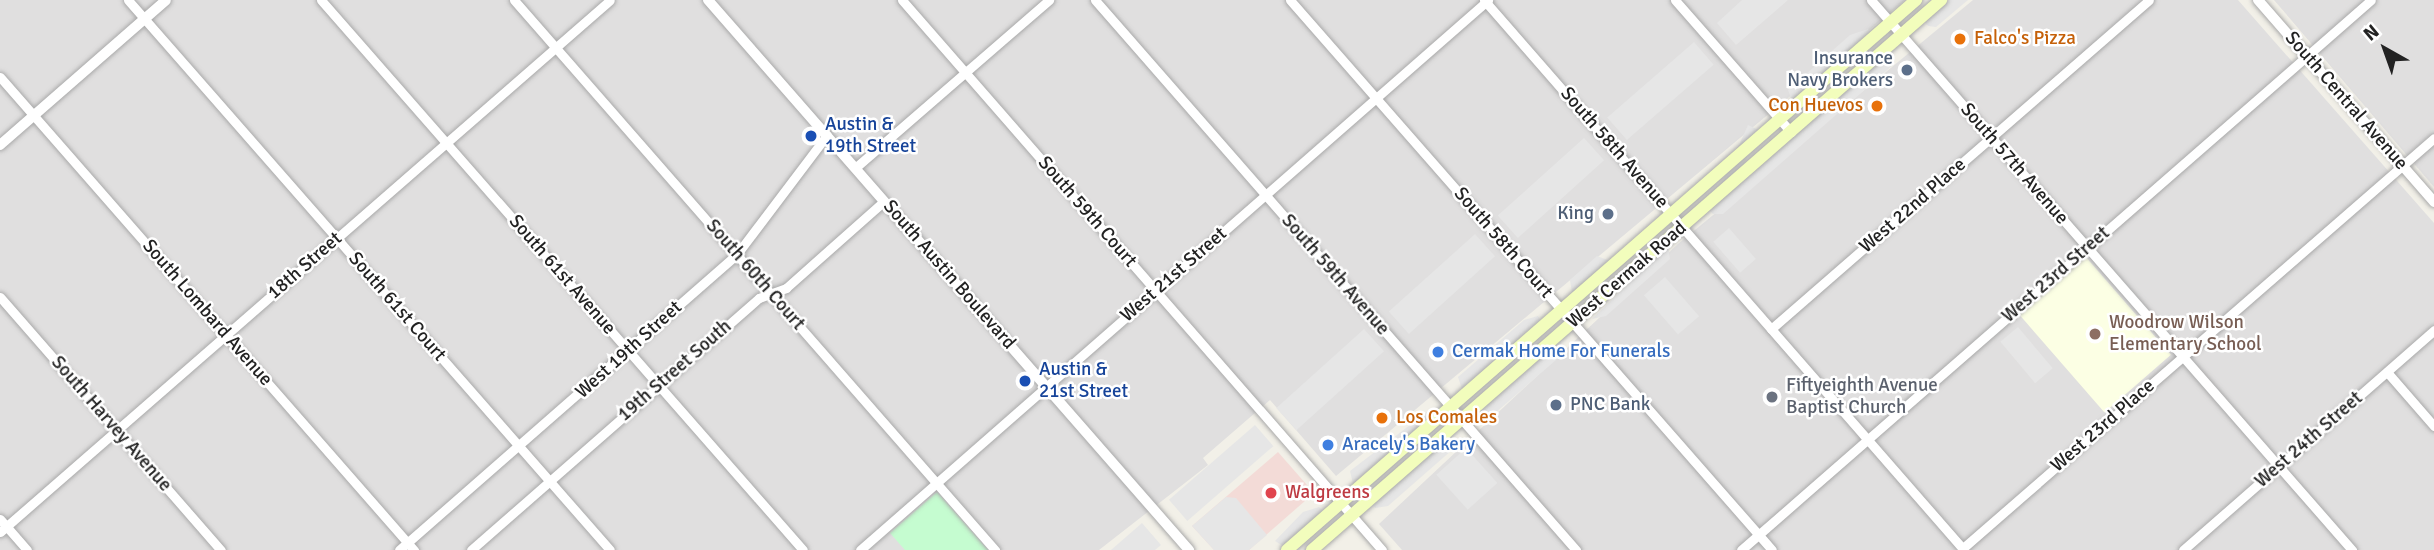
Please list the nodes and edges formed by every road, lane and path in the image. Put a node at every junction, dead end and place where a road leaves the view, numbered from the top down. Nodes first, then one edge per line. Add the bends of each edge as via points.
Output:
1 (128, 0) edge
2 (166, 0) edge
3 (321, 0) edge
4 (514, 0) edge
5 (610, 0) edge
6 (708, 0) edge
7 (902, 0) edge
8 (1049, 0) edge
9 (1095, 0) edge
10 (1290, 0) edge
11 (1675, 0) edge
12 (1871, 0) edge
13 (1916, 0) edge
14 (1941, 0) edge
15 (2149, 0) edge
16 (2258, 0) edge
17 (2371, 0) edge
18 (1486, 1) edge
19 (145, 19) junction
20 (1891, 22) junction
21 (1902, 35) junction
22 (555, 47) junction
23 (2307, 56) junction
24 (965, 72) junction
25 (0, 77) edge
26 (1376, 98) junction
27 (34, 116) junction
28 (1780, 120) junction
29 (1791, 132) junction
30 (827, 135) junction
31 (1991, 138) junction
32 (2434, 138) edge
33 (446, 142) junction
34 (0, 145) edge
35 (2402, 166) junction
36 (855, 168) junction
37 (1265, 195) junction
38 (884, 201) junction
39 (2434, 202) edge
40 (1671, 215) junction
41 (1682, 227) junction
42 (337, 238) junction
43 (2087, 248) junction
44 (737, 254) junction
45 (1156, 291) junction
46 (769, 292) junction
47 (0, 297) edge
48 (1562, 310) junction
49 (1572, 322) junction
50 (1771, 329) junction
51 (2434, 330) edge
52 (226, 335) junction
53 (628, 350) junction
54 (2183, 357) junction
55 (2387, 372) junction
56 (659, 386) junction
57 (1046, 387) junction
58 (1451, 407) junction
59 (1462, 419) junction
60 (2434, 426) edge
61 (116, 430) junction
62 (1868, 439) junction
63 (518, 446) junction
64 (2278, 467) junction
65 (550, 481) junction
66 (937, 483) junction
67 (1341, 502) junction
68 (1352, 515) junction
69 (2, 526) edge
70 (1758, 535) junction
71 (411, 546) edge
72 (1964, 549) edge
73 (27, 550) edge
74 (221, 550) edge
75 (399, 550) edge
76 (471, 550) edge
77 (610, 550) edge
78 (803, 550) edge
79 (860, 550) edge
80 (995, 550) edge
81 (1189, 550) edge
82 (1287, 550) edge
83 (1312, 550) edge
84 (1382, 550) edge
85 (1576, 550) edge
86 (1741, 550) edge
87 (1772, 550) edge
88 (2183, 550) edge
89 (2351, 550) edge

1 - 19 street, South 61st Court
2 - 19 street
3 - 33 street, South 61st Avenue
4 - 22 street, South 60th Court
5 - 22 street, 18th Street
6 - 30 street, South Austin Boulevard
7 - 24 street, South 59th Court
8 - 24 street
9 - 37 street, South 59th Avenue
10 - 26 street, South 58th Court
11 - 28 street
12 - 20 street, South 57th Avenue
13 - 20 main road, West Cermak Road
14 - 21 main road, West Cermak Road
15 - 31 street, West 22nd Place
16 - 23 street, South Central Avenue
17 - 23 street, West 23rd Street
18 - 26 street, West 21st Street
18 - 40 street, South 58th Avenue
19 - 27 street
19 - 42 street, South 61st Court
20 - 21 street, South 57th Avenue
20 - 28 main road, West Cermak Road
21 - 29 main road, West Cermak Road
21 - 31 street, South 57th Avenue
22 - 33 street, 18th Street
22 - 44 street, South 60th Court
23 - 35 street, South Central Avenue
23 - 43 street, West 23rd Street
24 - 36 street
24 - 45 street, South 59th Court
25 - 27 street, South Lombard Avenue
26 - 37 street, West 21st Street
26 - 48 street, South 58th Court
27 - 34 street
27 - 52 street, South Lombard Avenue
28 - 29 street
28 - 40 main road, West Cermak Road
29 - 41 main road, West Cermak Road
30 - 36 street, South Austin Boulevard
30 - 44 street, West 19th Street
31 - 43 street, South 57th Avenue
31 - 50 street, West 22nd Place
32 - 35 street, West 23rd Place
33 - 42 street, 18th Street
33 - 53 street, South 61st Avenue
35 - 39 street, South Central Avenue
35 - 54 street, West 23rd Place
36 - 38 street, South Austin Boulevard
37 - 45 street, West 21st Street
37 - 58 street, South 59th Avenue
38 - 46 street, 19th Street South via 786,288
38 - 57 street, South Austin Boulevard
40 - 41 street, South 58th Avenue
40 - 48 main road, West Cermak Road
41 - 49 main road, West Cermak Road
41 - 50 street, South 58th Avenue
42 - 52 street, 18th Street
42 - 63 street, South 61st Court
43 - 54 street, South 57th Avenue
43 - 62 street, West 23rd Street
44 - 46 street, South 60th Court
44 - 53 street, West 19th Street
45 - 57 street, West 21st Street
45 - 67 street, South 59th Court
46 - 56 street, 19th Street South
46 - 66 street, South 60th Court
47 - 61 street, South Harvey Avenue
48 - 49 street, South 58th Court
48 - 58 main road, West Cermak Road
49 - 59 main road, West Cermak Road
49 - 70 street, South 58th Court
50 - 62 street, South 58th Avenue
51 - 55 street, West 24th Street
52 - 61 street, 18th Street
52 - 71 street, South Lombard Avenue
53 - 56 street, South 61st Avenue
53 - 63 street, West 19th Street
54 - 64 street, South 57th Avenue
54 - 72 street, West 23rd Place
55 - 60 street
55 - 64 street, West 24th Street
56 - 65 street, 19th Street South
56 - 78 street, South 61st Avenue
57 - 66 street, West 21st Street
57 - 81 street, South Austin Boulevard
58 - 59 street, South 59th Avenue
58 - 67 main road, West Cermak Road
59 - 68 main road, West Cermak Road
59 - 85 street, South 59th Avenue
61 - 69 street, 18th Street
61 - 74 street, South Harvey Avenue
62 - 70 street, West 23rd Street
62 - 72 street, South 58th Avenue
63 - 65 street, South 61st Court
63 - 71 street, West 19th Street
64 - 88 street, West 24th Street
64 - 89 street, South 57th Avenue
65 - 76 street, 19th Street South
65 - 77 street, South 61st Court
66 - 79 street, West 21st Street
66 - 80 street, South 60th Court
67 - 68 street, South 59th Court
67 - 82 main road, West Cermak Road
68 - 83 main road, West Cermak Road
68 - 84 street, South 59th Court
69 - 73 street
70 - 86 street, West 23rd Street
70 - 87 street, South 58th Court
71 - 75 street, West 19th Street

